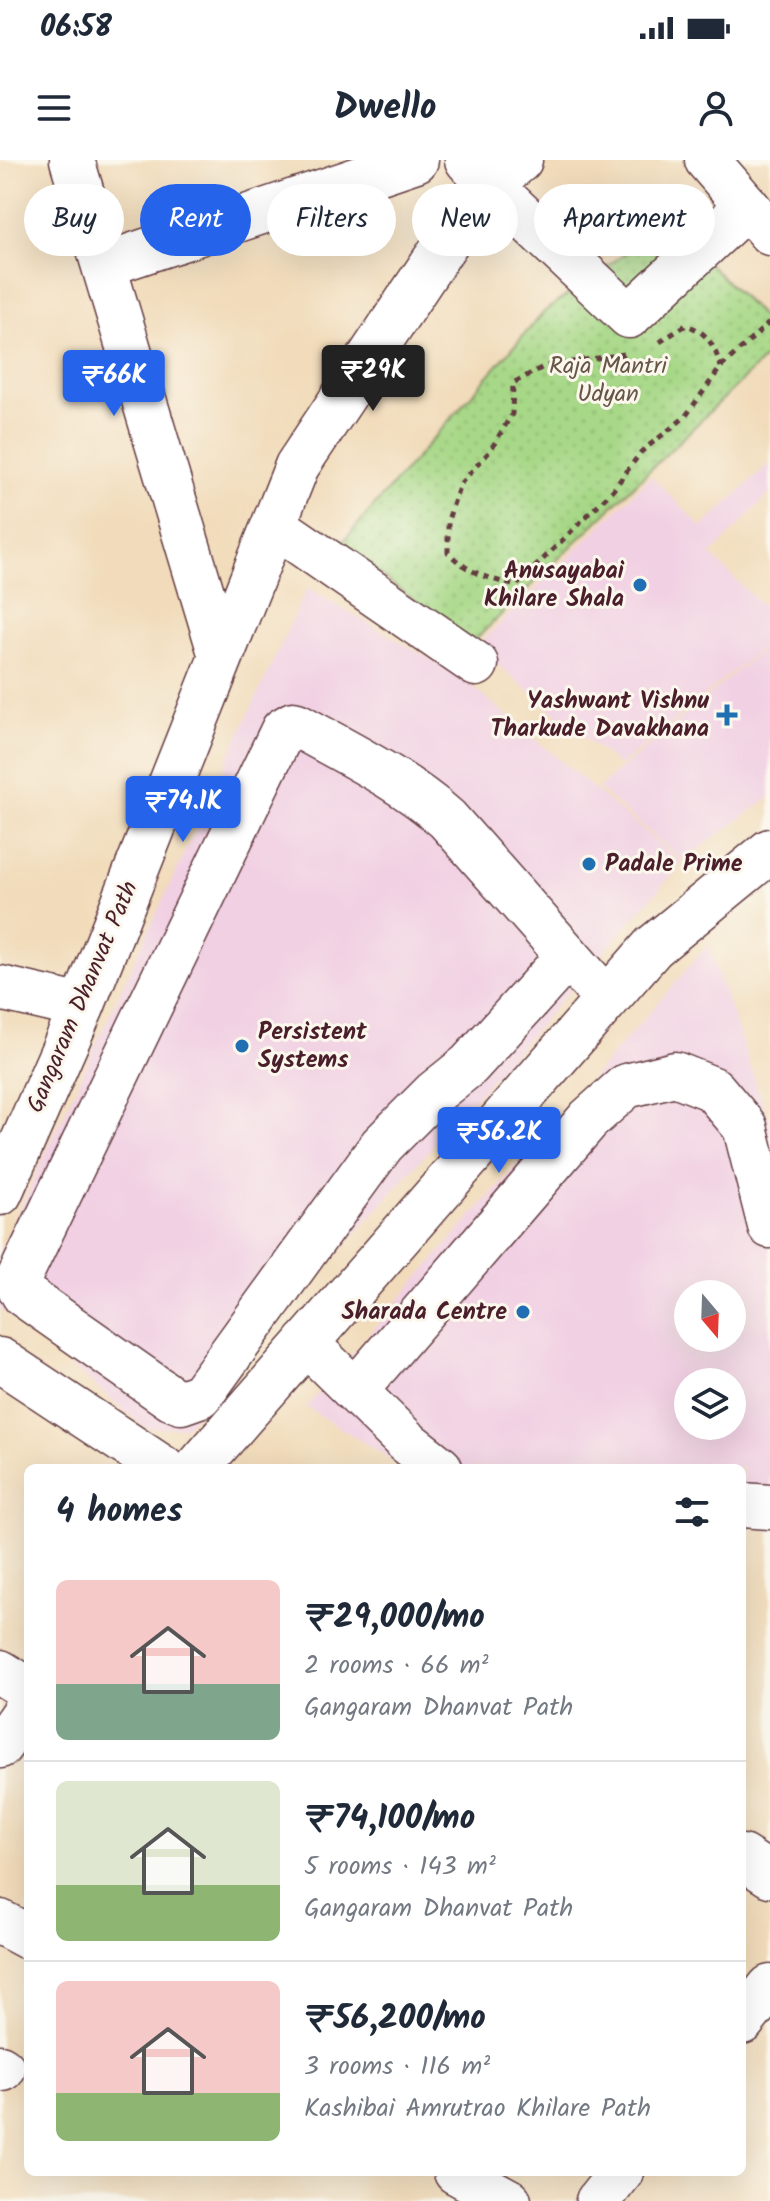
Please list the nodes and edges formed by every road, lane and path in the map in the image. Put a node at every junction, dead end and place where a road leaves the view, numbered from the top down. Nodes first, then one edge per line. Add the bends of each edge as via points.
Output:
1 (72, 160) edge
2 (416, 160) edge
3 (707, 160) edge
4 (492, 168) edge
5 (758, 220) edge
6 (104, 265) junction
7 (770, 322) edge
8 (658, 343) dead end
9 (626, 353) dead end
10 (721, 367) junction
11 (274, 525) junction
12 (221, 656) junction
13 (476, 664) dead end
14 (770, 851) edge
15 (568, 956) junction
16 (0, 988) edge
17 (607, 1000) junction
18 (82, 1007) junction
19 (469, 1065) junction
20 (528, 1090) junction
21 (589, 1119) junction
22 (0, 1193) edge
23 (770, 1226) edge
24 (319, 1230) junction
25 (363, 1278) junction
26 (306, 1343) junction
27 (0, 1360) edge
28 (355, 1391) junction
29 (157, 1464) edge
30 (200, 1464) edge
31 (435, 1464) edge
32 (746, 1505) edge
33 (770, 1507) edge
34 (0, 1672) edge
35 (24, 1687) edge
36 (24, 1712) edge
37 (0, 1746) edge
38 (746, 1860) edge
39 (770, 1875) edge
40 (0, 1922) edge
41 (24, 1935) edge
42 (770, 1987) edge
43 (746, 2017) edge
44 (463, 2176) edge
45 (618, 2176) edge
46 (509, 2201) edge
47 (598, 2201) edge

1 - 6 street
2 - 6 street
3 - 5 street
4 - 5 street via 629,316
4 - 11 street, Gangaram Dhanvat Path via 297,466
6 - 12 street
7 - 10 path
8 - 10 path via 686,325 700,329
9 - 10 path via 545,366 513,383 512,414 490,451 460,484 448,520 448,552 461,567 516,586 613,490 641,452 685,417
11 - 12 street, Gangaram Dhanvat Path
11 - 13 street
12 - 18 street, Gangaram Dhanvat Path
14 - 17 street via 653,947
15 - 17 street
15 - 19 street
15 - 24 street via 431,804 297,725 283,730 19,1278 20,1288 29,1300 181,1402 201,1395
16 - 18 street
17 - 20 street
18 - 22 street, Gangaram Dhanvat Path
19 - 20 street
19 - 24 street via 382,1145
20 - 21 street
20 - 25 street
21 - 23 street via 626,1086 675,1074 713,1089 745,1127
21 - 28 street
24 - 25 street
25 - 26 street
26 - 28 street
26 - 30 street
27 - 29 street
28 - 31 street
32 - 33 street
34 - 35 street
36 - 37 street
38 - 39 street
40 - 41 street
42 - 43 street
44 - 46 street
45 - 47 street

